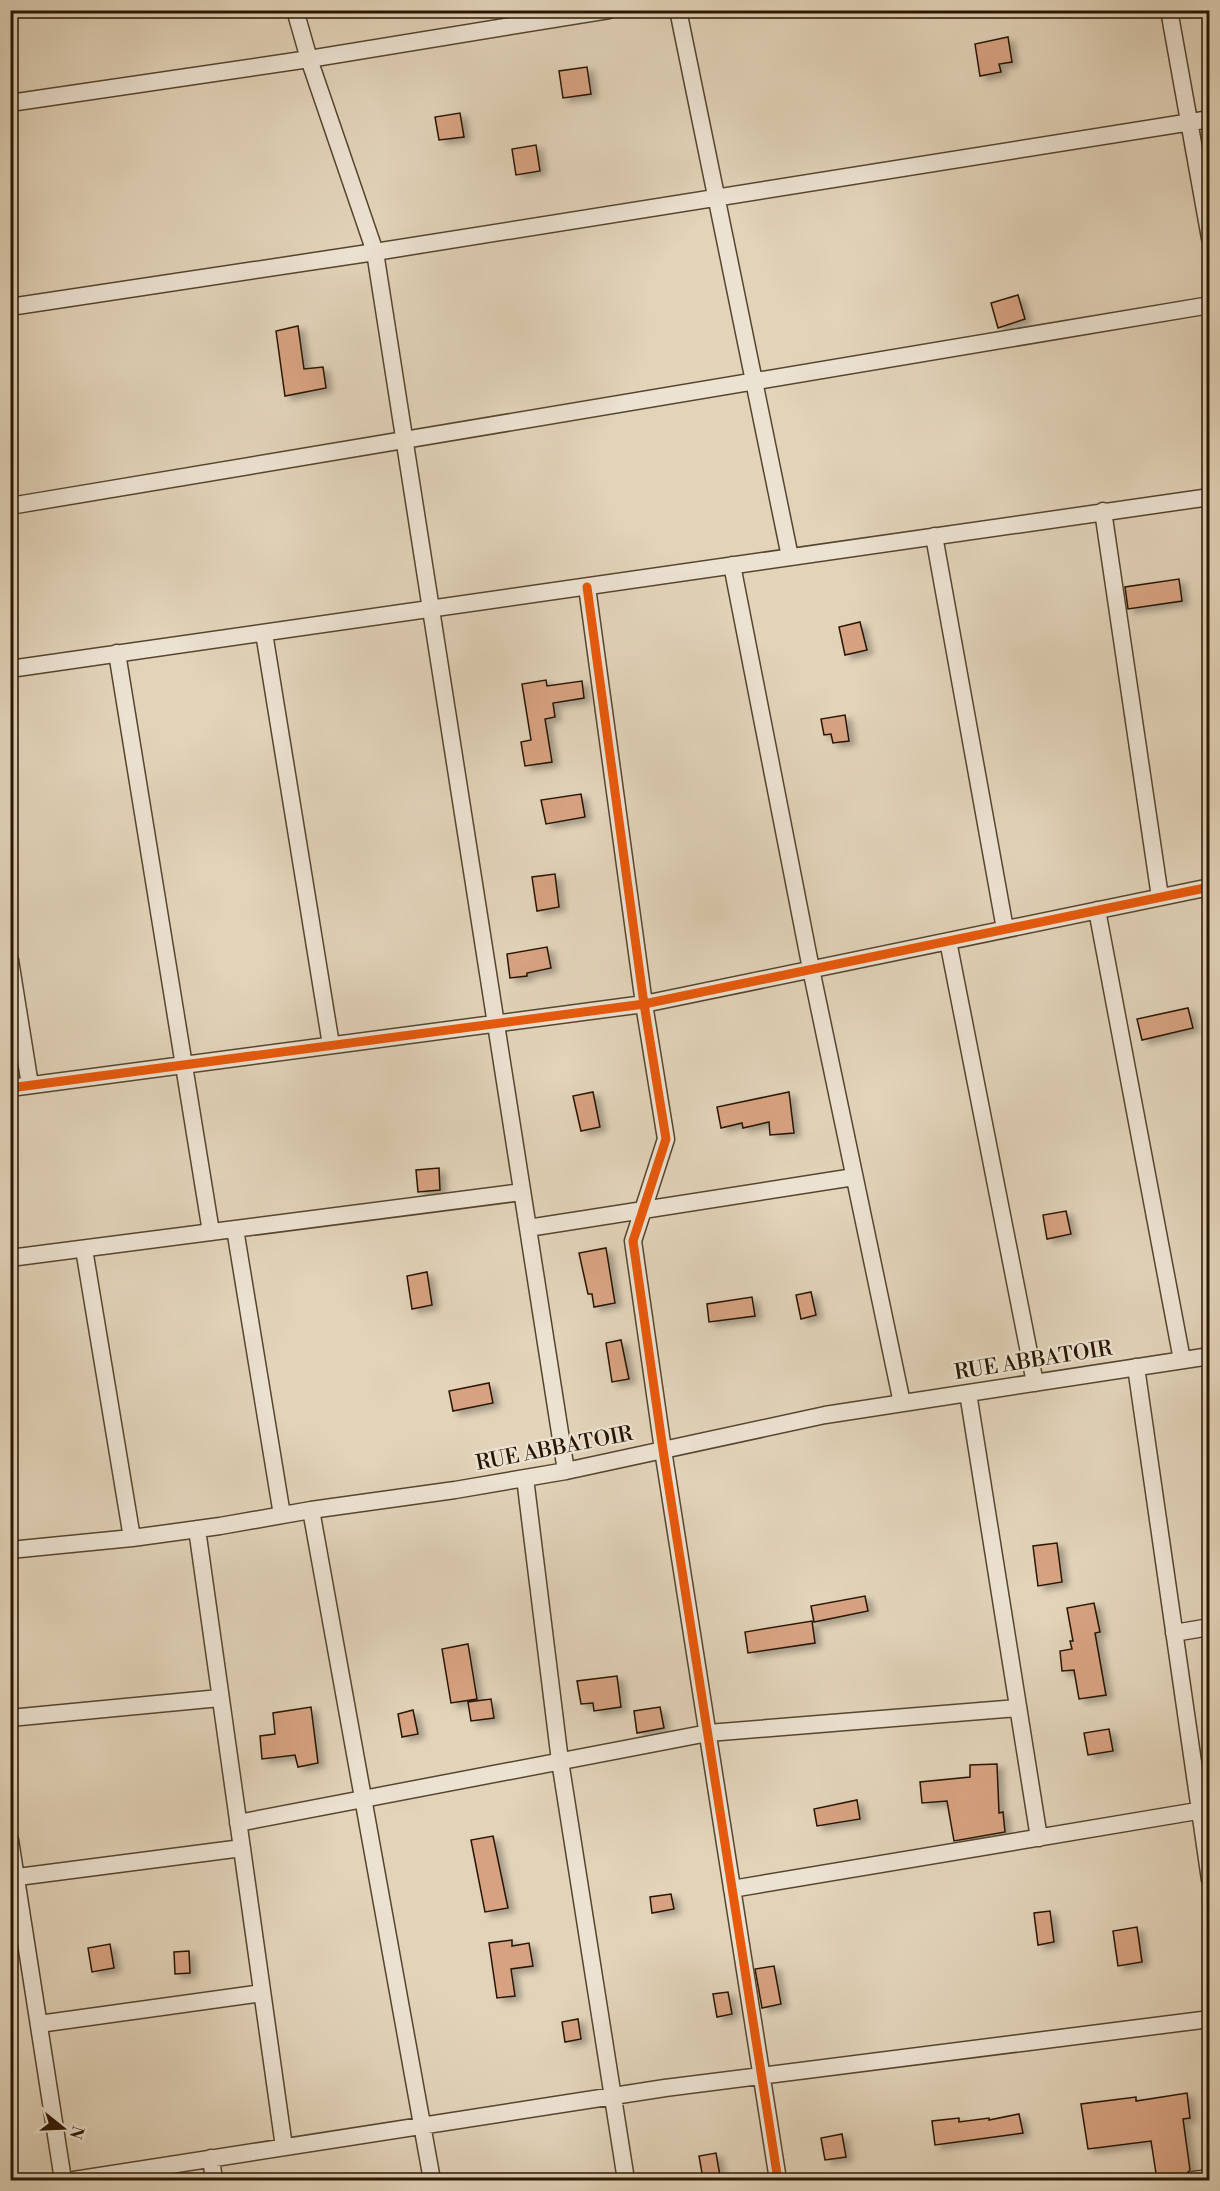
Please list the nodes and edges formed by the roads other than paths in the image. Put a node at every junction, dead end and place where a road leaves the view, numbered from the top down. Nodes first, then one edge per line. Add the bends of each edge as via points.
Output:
1 (294, 10) edge
2 (609, 10) edge
3 (678, 10) edge
4 (1169, 10) edge
5 (309, 59) junction
6 (10, 103) edge
7 (1209, 119) edge
8 (1189, 123) junction
9 (717, 197) junction
10 (1209, 238) edge
11 (375, 252) junction
12 (1209, 305) edge
13 (10, 307) edge
14 (754, 381) junction
15 (405, 440) junction
16 (1209, 497) edge
17 (10, 506) edge
18 (1104, 511) junction
19 (934, 536) junction
20 (790, 557) junction
21 (732, 566) junction
22 (587, 586) junction
23 (431, 609) junction
24 (264, 633) junction
25 (117, 654) junction
26 (10, 669) edge
27 (1209, 887) edge
28 (1160, 897) junction
29 (1097, 910) junction
30 (1005, 929) junction
31 (948, 941) junction
32 (10, 960) edge
33 (811, 969) junction
34 (644, 1004) junction
35 (496, 1023) junction
36 (331, 1045) junction
37 (184, 1065) junction
38 (30, 1085) junction
39 (10, 1088) edge
40 (855, 1178) junction
41 (522, 1191) junction
42 (642, 1211) junction
43 (528, 1228) junction
44 (235, 1229) junction
45 (211, 1232) junction
46 (84, 1249) junction
47 (10, 1258) edge
48 (1209, 1356) edge
49 (1182, 1360) junction
50 (1136, 1367) junction
51 (1035, 1383) junction
52 (968, 1393) junction
53 (902, 1403) junction
54 (663, 1450) junction
55 (566, 1471) junction
56 (525, 1478) junction
57 (311, 1510) junction
58 (282, 1515) junction
59 (197, 1529) junction
60 (132, 1538) junction
61 (10, 1550) edge
62 (1209, 1627) edge
63 (1174, 1633) junction
64 (220, 1698) junction
65 (1018, 1707) junction
66 (10, 1718) edge
67 (708, 1733) junction
68 (560, 1761) junction
69 (364, 1798) junction
70 (1204, 1810) edge
71 (238, 1822) junction
72 (1039, 1838) junction
73 (10, 1840) edge
74 (242, 1848) junction
75 (13, 1878) edge
76 (1209, 1880) edge
77 (732, 1889) junction
78 (262, 1993) junction
79 (1209, 2019) edge
80 (39, 2024) junction
81 (762, 2076) junction
82 (612, 2096) junction
83 (424, 2125) junction
84 (284, 2147) junction
85 (210, 2158) junction
86 (1209, 2178) edge
87 (63, 2181) edge
88 (74, 2181) edge
89 (214, 2181) edge
90 (432, 2181) edge
91 (626, 2181) edge
92 (778, 2181) edge
93 (1194, 2181) edge

1 - 5 street
2 - 5 street
3 - 9 street
4 - 8 street
5 - 6 street
5 - 11 street
7 - 8 street
8 - 9 street
8 - 10 street
9 - 11 street
9 - 14 street
11 - 13 street
11 - 15 street
12 - 14 street
14 - 15 street
14 - 20 street
15 - 17 street
15 - 23 street
16 - 18 street
18 - 19 street
18 - 28 street
19 - 20 street
19 - 30 street
20 - 21 street
21 - 22 street
21 - 33 street
22 - 23 street
22 - 34 street
23 - 24 street
23 - 35 street
24 - 25 street
24 - 36 street
25 - 26 street
25 - 37 street
27 - 28 street
28 - 29 street
29 - 30 street
29 - 49 street
30 - 31 street
31 - 33 street
31 - 51 street
32 - 38 street
33 - 34 street
33 - 40 street
34 - 35 street
34 - 42 street via 666,1139
35 - 36 street
35 - 41 street
36 - 37 street
37 - 38 street
37 - 45 street
38 - 39 street
40 - 42 street
40 - 53 street
41 - 43 street
41 - 44 street
42 - 43 street
42 - 54 street via 633,1241
43 - 55 street
44 - 45 street
44 - 58 street
45 - 46 street
46 - 47 street
46 - 60 street
48 - 49 street, RUE ABBATOIR
49 - 50 street, RUE ABBATOIR
50 - 51 street, RUE ABBATOIR
50 - 63 street
51 - 52 street, RUE ABBATOIR
52 - 53 street, RUE ABBATOIR
52 - 65 street
53 - 54 street, RUE ABBATOIR via 825,1415
54 - 55 street, RUE ABBATOIR
54 - 67 street
55 - 56 street, RUE ABBATOIR
56 - 57 street, RUE ABBATOIR
56 - 68 street
57 - 58 street, RUE ABBATOIR
57 - 69 street
58 - 59 street, RUE ABBATOIR
59 - 60 street, RUE ABBATOIR
59 - 64 street
60 - 61 street, RUE ABBATOIR
62 - 63 street
63 - 70 street
64 - 66 street
64 - 71 street
65 - 67 street
65 - 72 street
67 - 68 street
67 - 77 street
68 - 69 street
68 - 82 street
69 - 71 street
69 - 83 street
70 - 72 street
70 - 76 street
71 - 74 street
72 - 77 street
73 - 75 street
74 - 75 street
74 - 78 street
75 - 80 street
77 - 81 street
78 - 80 street
78 - 84 street
79 - 81 street
80 - 87 street
81 - 82 street
81 - 92 street
82 - 83 street
82 - 91 street
83 - 84 street
83 - 90 street
84 - 85 street
85 - 88 street
85 - 89 street
86 - 93 street

